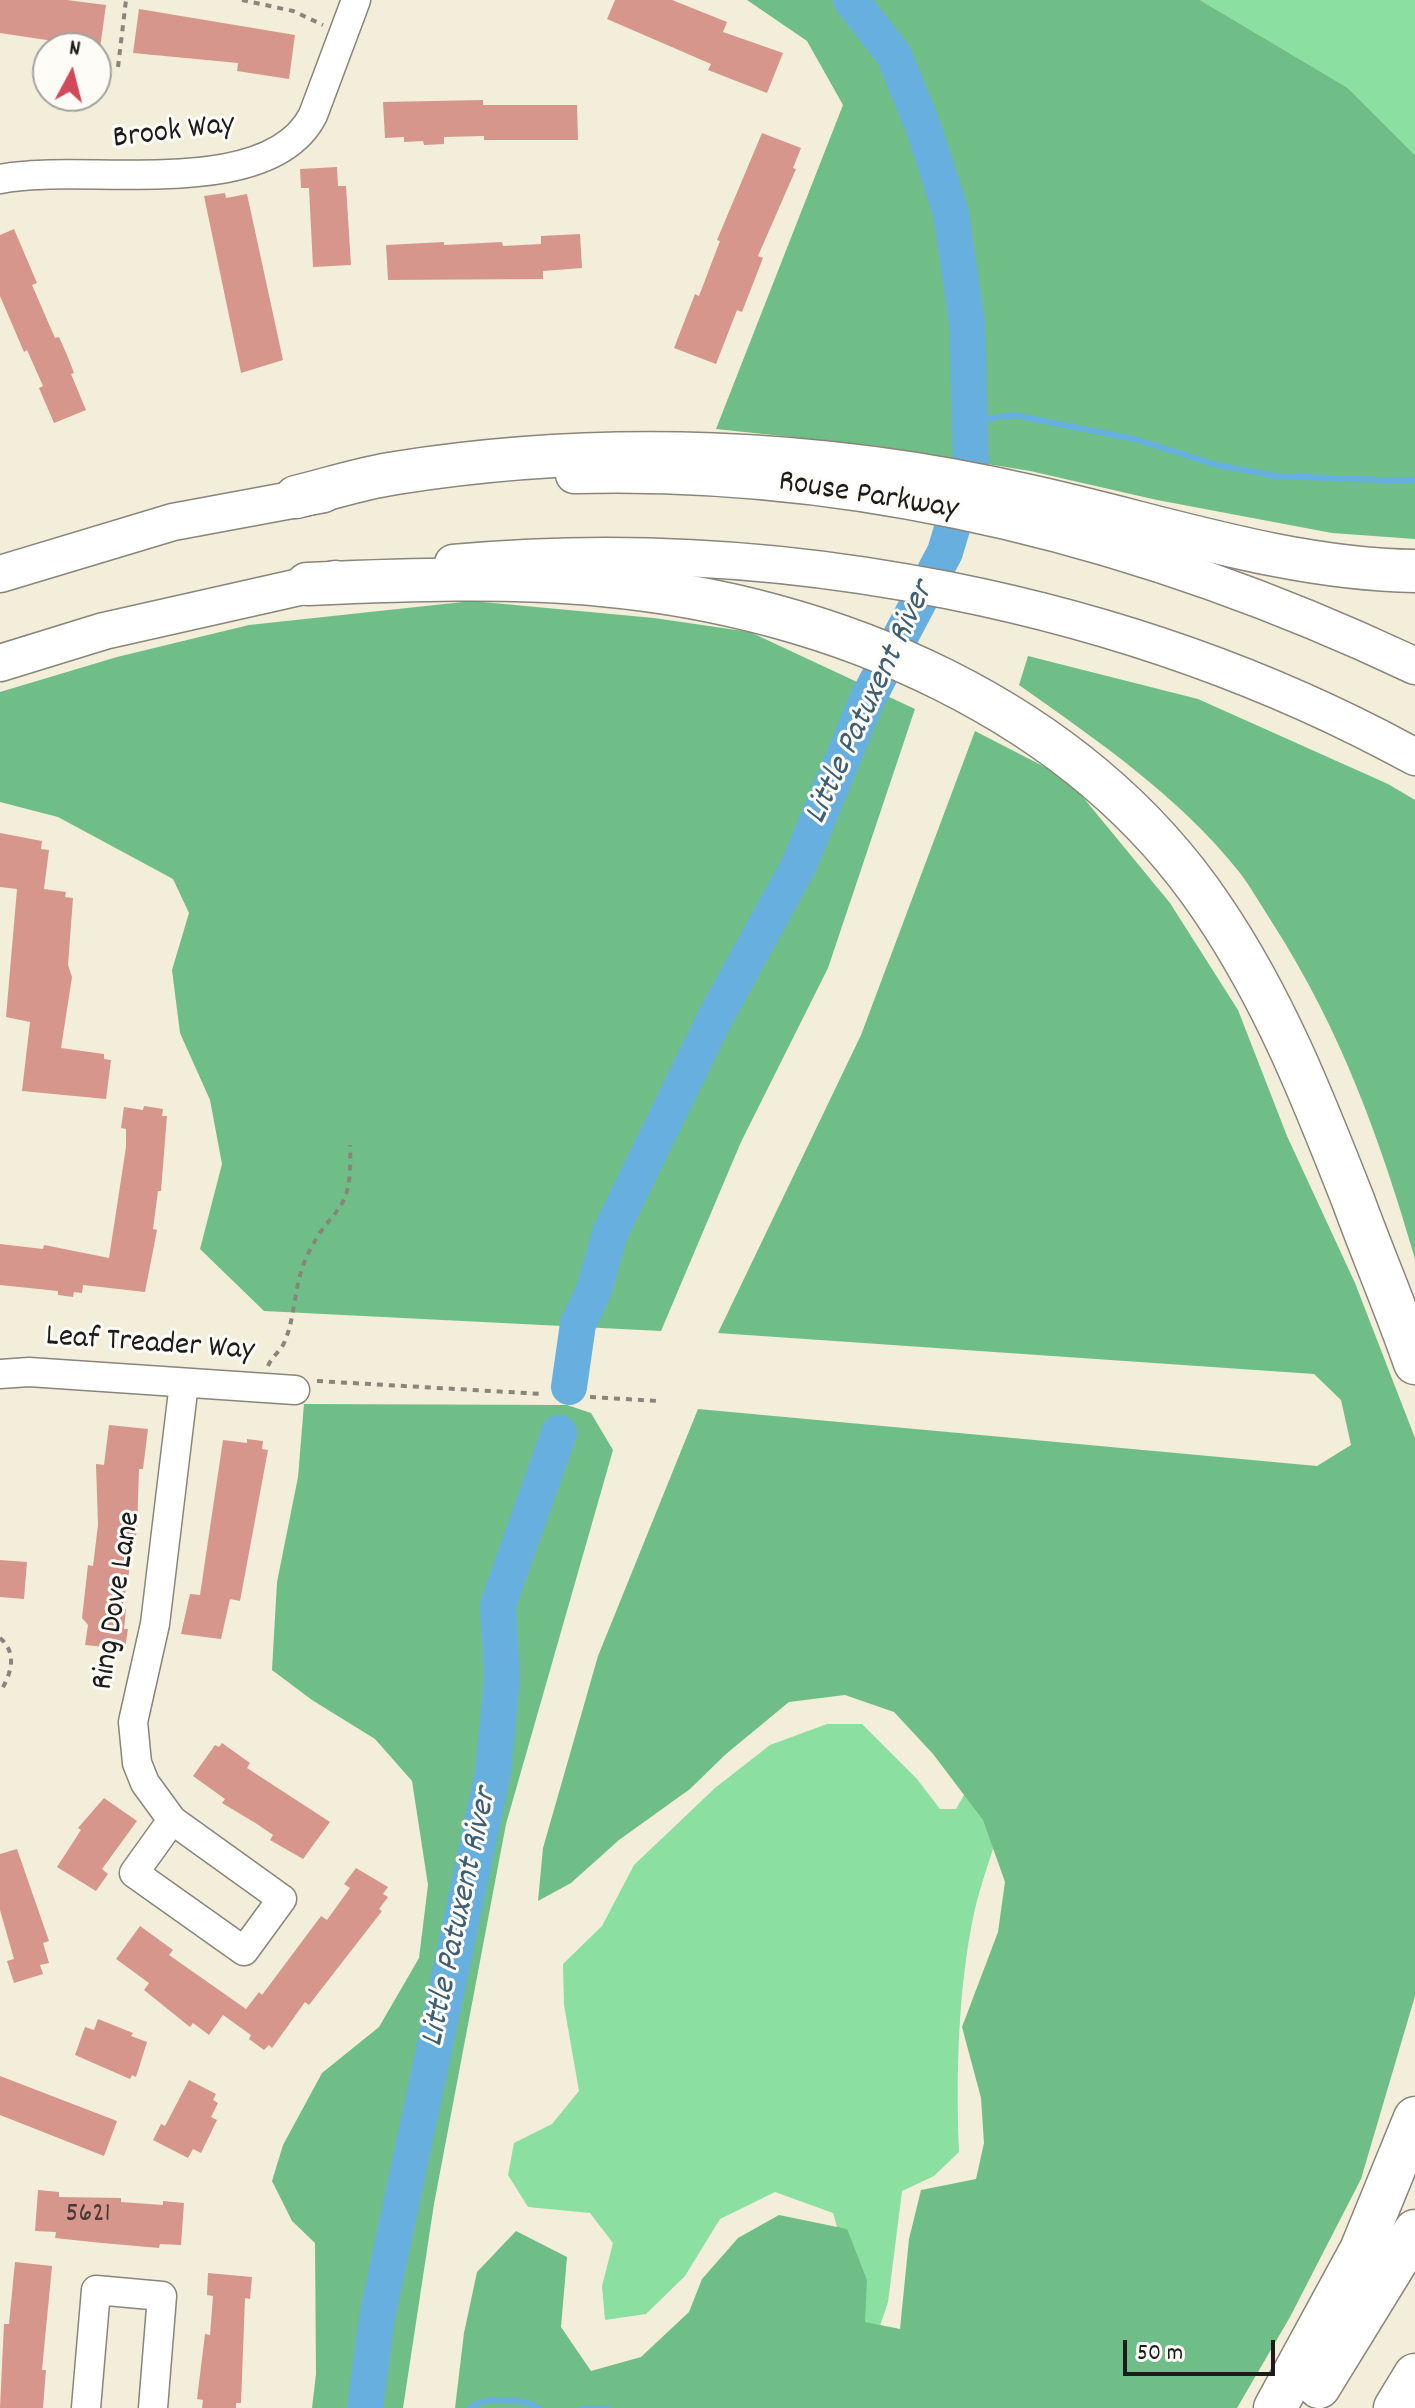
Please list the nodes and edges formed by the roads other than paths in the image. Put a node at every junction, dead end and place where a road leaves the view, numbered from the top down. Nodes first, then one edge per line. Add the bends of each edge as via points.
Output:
1 (356, 0) edge
2 (0, 179) edge
3 (894, 485) junction
4 (296, 497) junction
5 (1026, 509) junction
6 (1415, 571) edge
7 (0, 574) edge
8 (307, 584) junction
9 (0, 663) edge
10 (1415, 666) edge
11 (1415, 757) edge
12 (1415, 1363) edge
13 (0, 1374) edge
14 (184, 1383) junction
15 (295, 1390) road end
16 (172, 1820) junction
17 (1415, 2118) edge
18 (1415, 2231) edge
19 (1415, 2375) edge
20 (86, 2408) edge
21 (153, 2408) edge
22 (1275, 2408) edge
23 (1306, 2408) edge
24 (1395, 2408) edge

1 - 2 street, Brook Way via 306,129 264,156 157,174
3 - 4 main road, Rouse Parkway via 684,476 508,477
3 - 4 highway via 714,456 601,454 394,473
3 - 5 highway
4 - 7 main road, Rouse Parkway via 173,522
5 - 6 highway via 1280,556
5 - 10 main road via 1259,598
8 - 9 main road via 104,631
8 - 11 main road via 405,568 604,554 781,565 863,576 988,600 1144,643 1313,708
8 - 12 highway via 417,579 605,585 692,599 837,636 945,679 1036,732 1140,822 1210,905 1285,1032
13 - 14 street, Leaf Treader Way
14 - 15 street, Leaf Treader Way
14 - 16 street, Ring Dove Lane via 155,1624 133,1722 137,1763
16 - 16 street, Ring Dove Lane via 282,1899 244,1951 134,1873
17 - 22 highway via 1361,2250
18 - 23 highway
19 - 24 highway
20 - 21 street via 96,2290 162,2296

